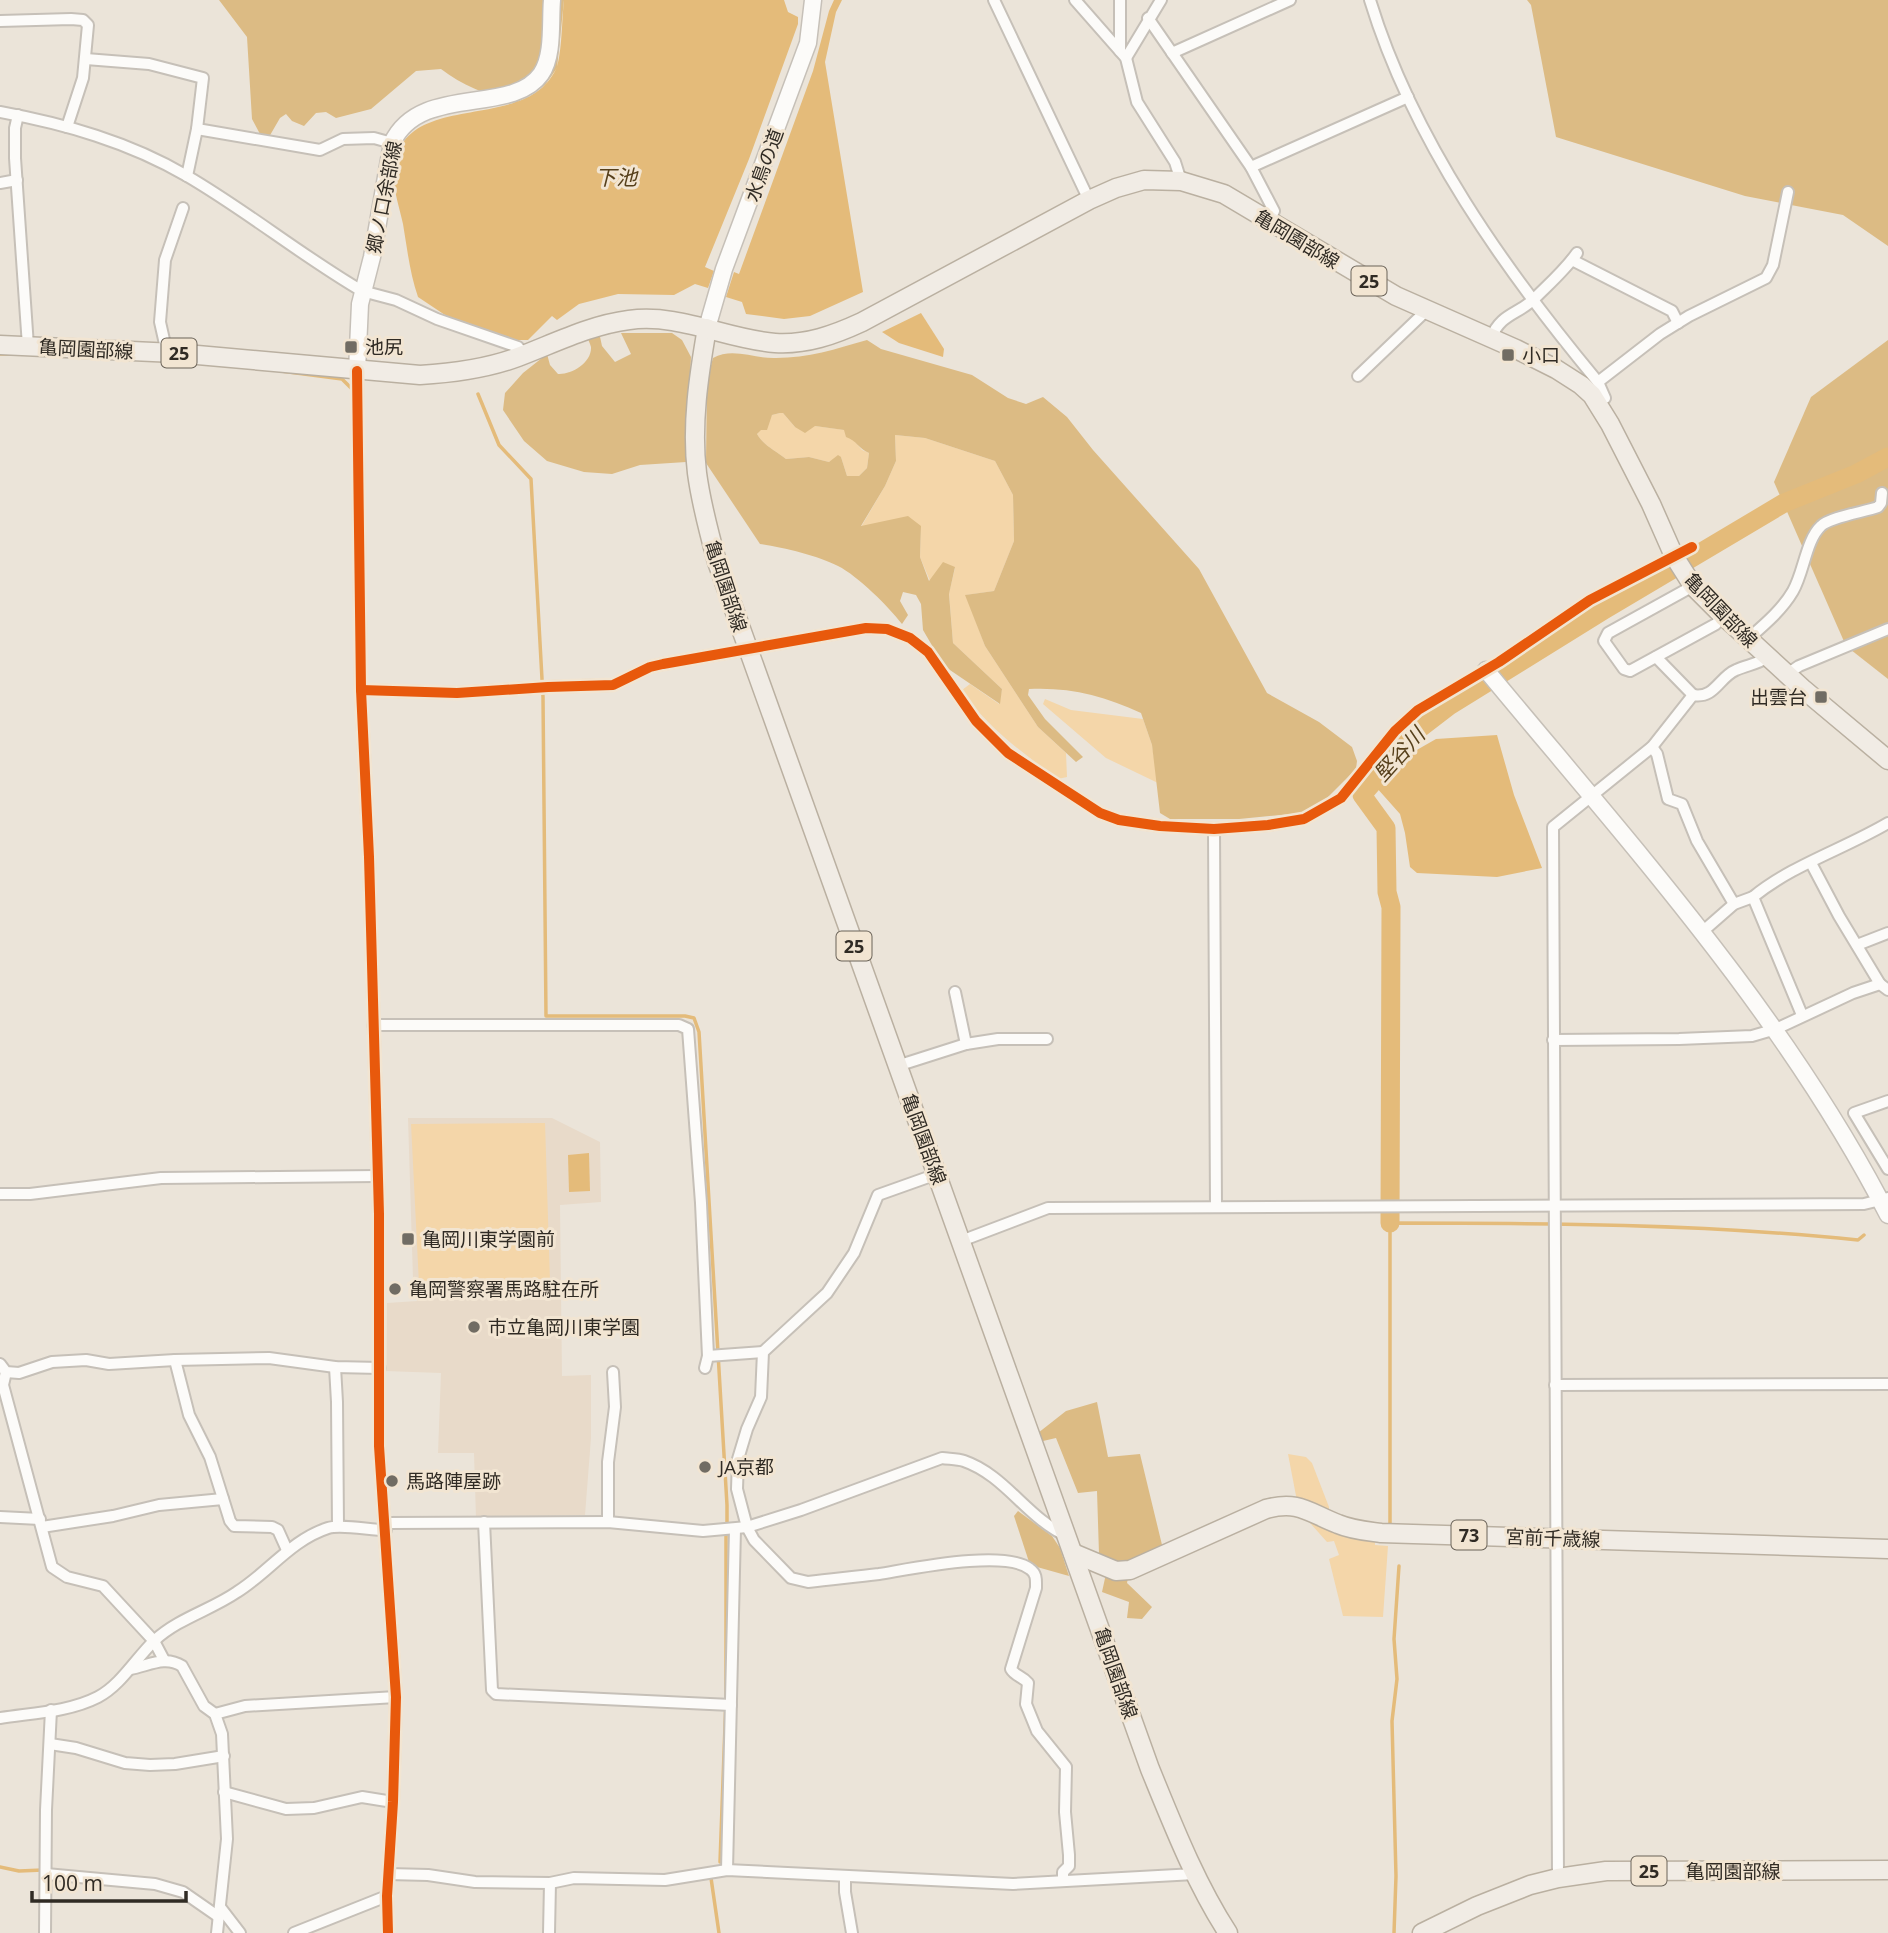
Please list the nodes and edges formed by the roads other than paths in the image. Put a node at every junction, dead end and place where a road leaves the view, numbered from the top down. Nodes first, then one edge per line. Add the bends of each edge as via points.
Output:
1 (552, 0) edge
2 (813, 0) edge
3 (994, 0) edge
4 (1075, 0) edge
5 (1120, 0) edge
6 (1161, 0) edge
7 (1290, 0) edge
8 (1370, 0) edge
9 (1148, 18) junction
10 (0, 21) edge
11 (1172, 53) junction
12 (1123, 54) junction
13 (86, 59) junction
14 (1408, 97) junction
15 (0, 112) edge
16 (18, 115) junction
17 (67, 127) junction
18 (197, 129) junction
19 (392, 143) junction
20 (1251, 167) junction
21 (187, 176) junction
22 (17, 180) junction
23 (1181, 181) junction
24 (0, 183) edge
25 (1788, 192) dead end
26 (1089, 200) junction
27 (183, 208) dead end
28 (1269, 221) junction
29 (362, 291) junction
30 (1534, 299) junction
31 (1427, 310) junction
32 (1678, 323) junction
33 (707, 328) junction
34 (1491, 338) junction
35 (0, 345) edge
36 (28, 346) junction
37 (167, 352) junction
38 (524, 354) junction
39 (357, 371) junction
40 (1358, 376) dead end
41 (1598, 383) junction
42 (1597, 402) junction
43 (1882, 493) dead end
44 (1692, 547) dead end
45 (1674, 556) junction
46 (1693, 586) junction
47 (1723, 616) junction
48 (1888, 629) edge
49 (1748, 639) junction
50 (747, 648) junction
51 (1656, 657) junction
52 (1768, 657) junction
53 (1486, 670) junction
54 (1787, 674) junction
55 (361, 690) junction
56 (1693, 695) junction
57 (1652, 747) junction
58 (1888, 760) edge
59 (1591, 797) junction
60 (1888, 824) edge
61 (1214, 829) junction
62 (1811, 863) junction
63 (1753, 897) junction
64 (1734, 904) junction
65 (1702, 932) junction
66 (1888, 933) edge
67 (1857, 945) junction
68 (1884, 987) edge
69 (955, 992) dead end
70 (1802, 1015) junction
71 (373, 1025) junction
72 (1776, 1029) junction
73 (1047, 1039) dead end
74 (1553, 1040) junction
75 (967, 1044) junction
76 (897, 1066) junction
77 (1888, 1101) edge
78 (1888, 1169) edge
79 (937, 1174) junction
80 (377, 1177) junction
81 (0, 1194) edge
82 (1886, 1204) edge
83 (1554, 1205) junction
84 (1216, 1207) junction
85 (961, 1241) junction
86 (763, 1352) junction
87 (708, 1356) junction
88 (175, 1360) junction
89 (335, 1367) junction
90 (380, 1367) junction
91 (3, 1368) edge
92 (705, 1368) dead end
93 (613, 1372) dead end
94 (1888, 1384) edge
95 (1555, 1385) junction
96 (223, 1499) junction
97 (0, 1517) edge
98 (608, 1521) junction
99 (484, 1522) junction
100 (41, 1523) junction
101 (338, 1526) junction
102 (386, 1526) junction
103 (747, 1527) junction
104 (735, 1528) junction
105 (1556, 1538) junction
106 (1070, 1545) junction
107 (1888, 1549) edge
108 (287, 1550) junction
109 (154, 1641) junction
110 (164, 1660) junction
111 (130, 1669) junction
112 (396, 1697) junction
113 (727, 1705) junction
114 (51, 1710) junction
115 (215, 1714) junction
116 (0, 1718) edge
117 (50, 1744) junction
118 (224, 1756) junction
119 (224, 1792) junction
120 (393, 1802) junction
121 (727, 1870) junction
122 (1888, 1870) edge
123 (46, 1874) junction
124 (388, 1874) junction
125 (1195, 1874) junction
126 (845, 1876) junction
127 (1558, 1878) junction
128 (1063, 1880) junction
129 (550, 1883) junction
130 (387, 1896) junction
131 (220, 1912) junction
132 (45, 1933) edge
133 (217, 1933) edge
134 (240, 1933) edge
135 (294, 1933) edge
136 (388, 1933) edge
137 (549, 1933) edge
138 (852, 1933) edge
139 (1228, 1933) edge
140 (1422, 1933) edge

1 - 19 street, 郷ノ口余部線 via 549,53 542,73 528,87 416,116 398,130
2 - 33 street, 水鳥の道 via 808,43 724,269
3 - 26 street
4 - 12 street
5 - 12 street
6 - 9 street
7 - 11 street
8 - 14 street
9 - 11 street
9 - 12 street
10 - 13 street via 83,20 88,25
11 - 20 street
12 - 23 street via 1137,102 1175,162
13 - 17 street
13 - 18 street via 149,64 203,78
14 - 20 street
14 - 30 street via 1481,228
15 - 16 street
16 - 17 street
16 - 22 street
17 - 21 street via 110,139
18 - 19 street via 320,150 343,139 374,138
18 - 21 street
19 - 29 street, 郷ノ口余部線
20 - 28 street via 1274,211
21 - 29 street
22 - 24 street
22 - 36 street
23 - 26 main road, 亀岡園部線 / 25 via 1144,180
23 - 28 main road, 亀岡園部線 / 25 via 1224,194
25 - 32 street via 1773,265 1766,278
26 - 33 main road, 亀岡園部線 / 25 via 829,337 776,343
27 - 37 street via 165,260 160,322
28 - 31 main road, 亀岡園部線 / 25
29 - 38 street via 518,347
29 - 39 street, 郷ノ口余部線
30 - 32 street via 1564,272 1574,256 1672,311
30 - 34 street via 1497,324
30 - 41 street
31 - 34 main road, 亀岡園部線 / 25
31 - 40 street
32 - 41 street
33 - 38 main road, 亀岡園部線 / 25 via 660,318 630,319
33 - 50 main road, 亀岡園部線 / 25 via 696,407 697,471 717,562
34 - 42 main road, 亀岡園部線 / 25 via 1556,369
35 - 36 main road, 亀岡園部線 / 25
36 - 37 main road, 亀岡園部線 / 25
37 - 39 main road, 亀岡園部線 / 25
38 - 39 main road, 亀岡園部線 / 25 via 450,373
39 - 55 street
41 - 42 street via 1605,398
42 - 45 main road, 亀岡園部線 / 25
43 - 49 street via 1878,507 1823,524 1813,535 1793,592
44 - 45 street
45 - 46 main road, 亀岡園部線 / 25
45 - 53 street via 1590,600
46 - 47 main road, 亀岡園部線 / 25
46 - 51 street via 1608,634 1604,641 1630,671
47 - 49 main road, 亀岡園部線 / 25
47 - 51 street
48 - 54 street
49 - 52 main road, 亀岡園部線 / 25
50 - 55 street via 650,667 613,685 457,693
50 - 61 street via 866,628 898,633 928,652 976,721 1008,752 1100,813 1160,826
50 - 76 main road, 亀岡園部線 / 25
51 - 56 street
52 - 54 main road, 亀岡園部線 / 25
52 - 56 street via 1733,670 1710,694
53 - 59 street
53 - 61 street via 1418,710 1341,798 1319,813 1304,819
54 - 58 main road, 亀岡園部線 / 25
55 - 71 street
56 - 57 street
57 - 59 street
57 - 64 street via 1668,799 1682,804 1696,841
59 - 65 street
59 - 74 street via 1553,827
60 - 62 street
61 - 84 street
62 - 63 street via 1774,880
62 - 67 street
63 - 64 street
63 - 70 street
64 - 65 street
65 - 72 street
66 - 67 street
67 - 68 street
68 - 70 street via 1853,992
69 - 75 street
70 - 72 street
71 - 80 street
71 - 87 street via 680,1025 688,1029
72 - 74 street via 1740,1036
72 - 82 street
73 - 75 street
74 - 83 street
75 - 76 street
76 - 79 main road, 亀岡園部線 / 25
77 - 78 street via 1854,1113
79 - 85 main road, 亀岡園部線 / 25
79 - 86 street via 878,1195 854,1252 827,1293
80 - 81 street via 161,1178
80 - 90 street
82 - 83 street
83 - 84 street
83 - 95 street
84 - 85 street via 1048,1208
85 - 106 main road, 亀岡園部線 / 25
86 - 87 street
86 - 103 street via 761,1397 736,1474
87 - 92 street
88 - 89 street via 269,1358
88 - 91 street via 52,1362 19,1374
88 - 96 street via 189,1415 210,1457
89 - 90 street
89 - 101 street
90 - 102 street via 379,1446
91 - 100 street via 3,1385
93 - 98 street
94 - 95 street
95 - 105 street
96 - 100 street
96 - 108 street via 234,1526 278,1530
97 - 100 street
98 - 99 street
98 - 104 street via 703,1531
99 - 102 street
99 - 113 street via 492,1690 496,1694
100 - 109 street via 52,1567 67,1577 103,1586
101 - 102 street via 361,1530
101 - 108 street via 317,1532
102 - 112 street
103 - 104 street
103 - 106 street via 942,1458 963,1461 986,1472
103 - 128 street via 754,1540 797,1581 973,1560 1032,1569 1036,1588 1011,1669 1028,1683 1027,1704 1037,1731 1066,1768 1069,1866
104 - 113 street
105 - 106 main road, 宮前千歳線 / 73 via 1359,1531 1302,1507 1281,1505 1130,1570 1116,1570
105 - 107 main road, 宮前千歳線 / 73
105 - 127 street
106 - 125 main road, 亀岡園部線 / 25 via 1150,1769
108 - 109 street via 238,1592
109 - 110 street
109 - 111 street
110 - 111 street
110 - 115 street via 181,1666 204,1706
111 - 114 street via 102,1695 81,1705
112 - 115 street via 245,1706
112 - 120 street
113 - 121 street
114 - 116 street
114 - 117 street
115 - 118 street
117 - 118 street via 150,1765
117 - 123 street
118 - 119 street
119 - 120 street via 286,1809 362,1797
119 - 131 street via 227,1839
120 - 124 street
121 - 126 street
121 - 129 street via 666,1880 574,1878
122 - 127 main road, 亀岡園部線 / 25 via 1606,1871
123 - 131 street via 155,1884 183,1892
123 - 132 street
124 - 129 street
124 - 130 street
125 - 128 street
125 - 139 main road, 亀岡園部線 / 25
126 - 128 street via 1013,1884
126 - 138 street
127 - 140 main road, 亀岡園部線 / 25 via 1477,1906
129 - 137 street
130 - 135 street
130 - 136 street
131 - 133 street
131 - 134 street

